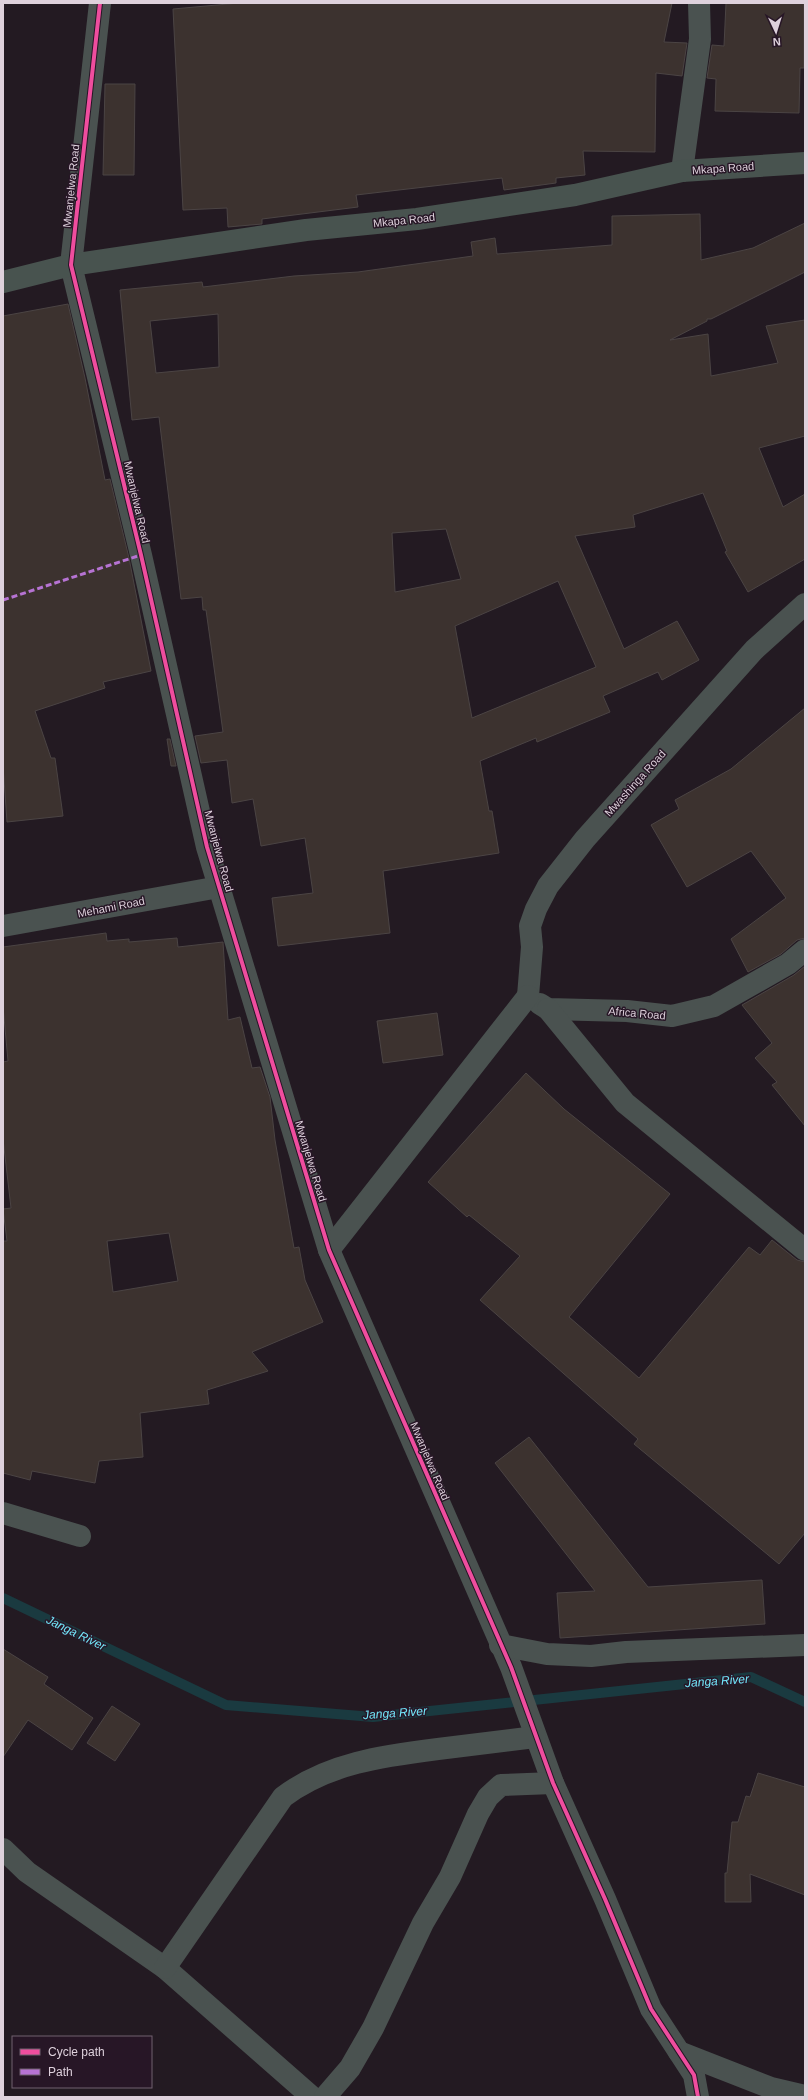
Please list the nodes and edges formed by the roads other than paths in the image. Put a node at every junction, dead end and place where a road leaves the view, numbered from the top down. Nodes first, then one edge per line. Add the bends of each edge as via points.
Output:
1 (100, 3) edge
2 (699, 3) edge
3 (805, 163) edge
4 (682, 171) junction
5 (72, 265) junction
6 (3, 282) edge
7 (805, 604) edge
8 (219, 887) junction
9 (3, 926) edge
10 (805, 950) edge
11 (528, 996) junction
12 (548, 1009) junction
13 (329, 1250) junction
14 (805, 1250) edge
15 (3, 1512) edge
16 (80, 1536) dead end
17 (500, 1645) junction
18 (805, 1645) edge
19 (535, 1737) junction
20 (553, 1783) junction
21 (3, 1849) edge
22 (165, 1968) junction
23 (679, 2052) junction
24 (805, 2096) edge
25 (312, 2097) edge
26 (325, 2097) edge
27 (698, 2097) edge

1 - 5 street, Mwanjelwa Road
2 - 4 street via 700,39
3 - 4 street, Mkapa Road
4 - 5 street, Mkapa Road via 575,195 417,219 306,230
5 - 6 street, Mkapa Road
5 - 8 street, Mwanjelwa Road via 207,847
7 - 11 street, Mwashinga Road via 754,650 585,839 548,886 530,926 532,947
8 - 9 street, Mehami Road
8 - 13 street, Mwanjelwa Road
10 - 12 street, Africa Road via 788,964 714,1006 672,1016 627,1011
11 - 12 street
11 - 13 street
12 - 14 street via 625,1102
13 - 17 street, Mwanjelwa Road
15 - 16 street
17 - 18 street via 547,1654 590,1656 626,1652
17 - 19 street, Mwanjelwa Road
19 - 20 street, Mwanjelwa Road
19 - 22 street via 388,1756 353,1764 300,1783 282,1797
20 - 23 street, Mwanjelwa Road via 651,2009
20 - 26 street via 502,1785 488,1797 450,1877 423,1923 373,2028 350,2068
21 - 22 street via 27,1872
22 - 25 street
23 - 24 street via 771,2088
23 - 27 street, Mwanjelwa Road via 694,2075

